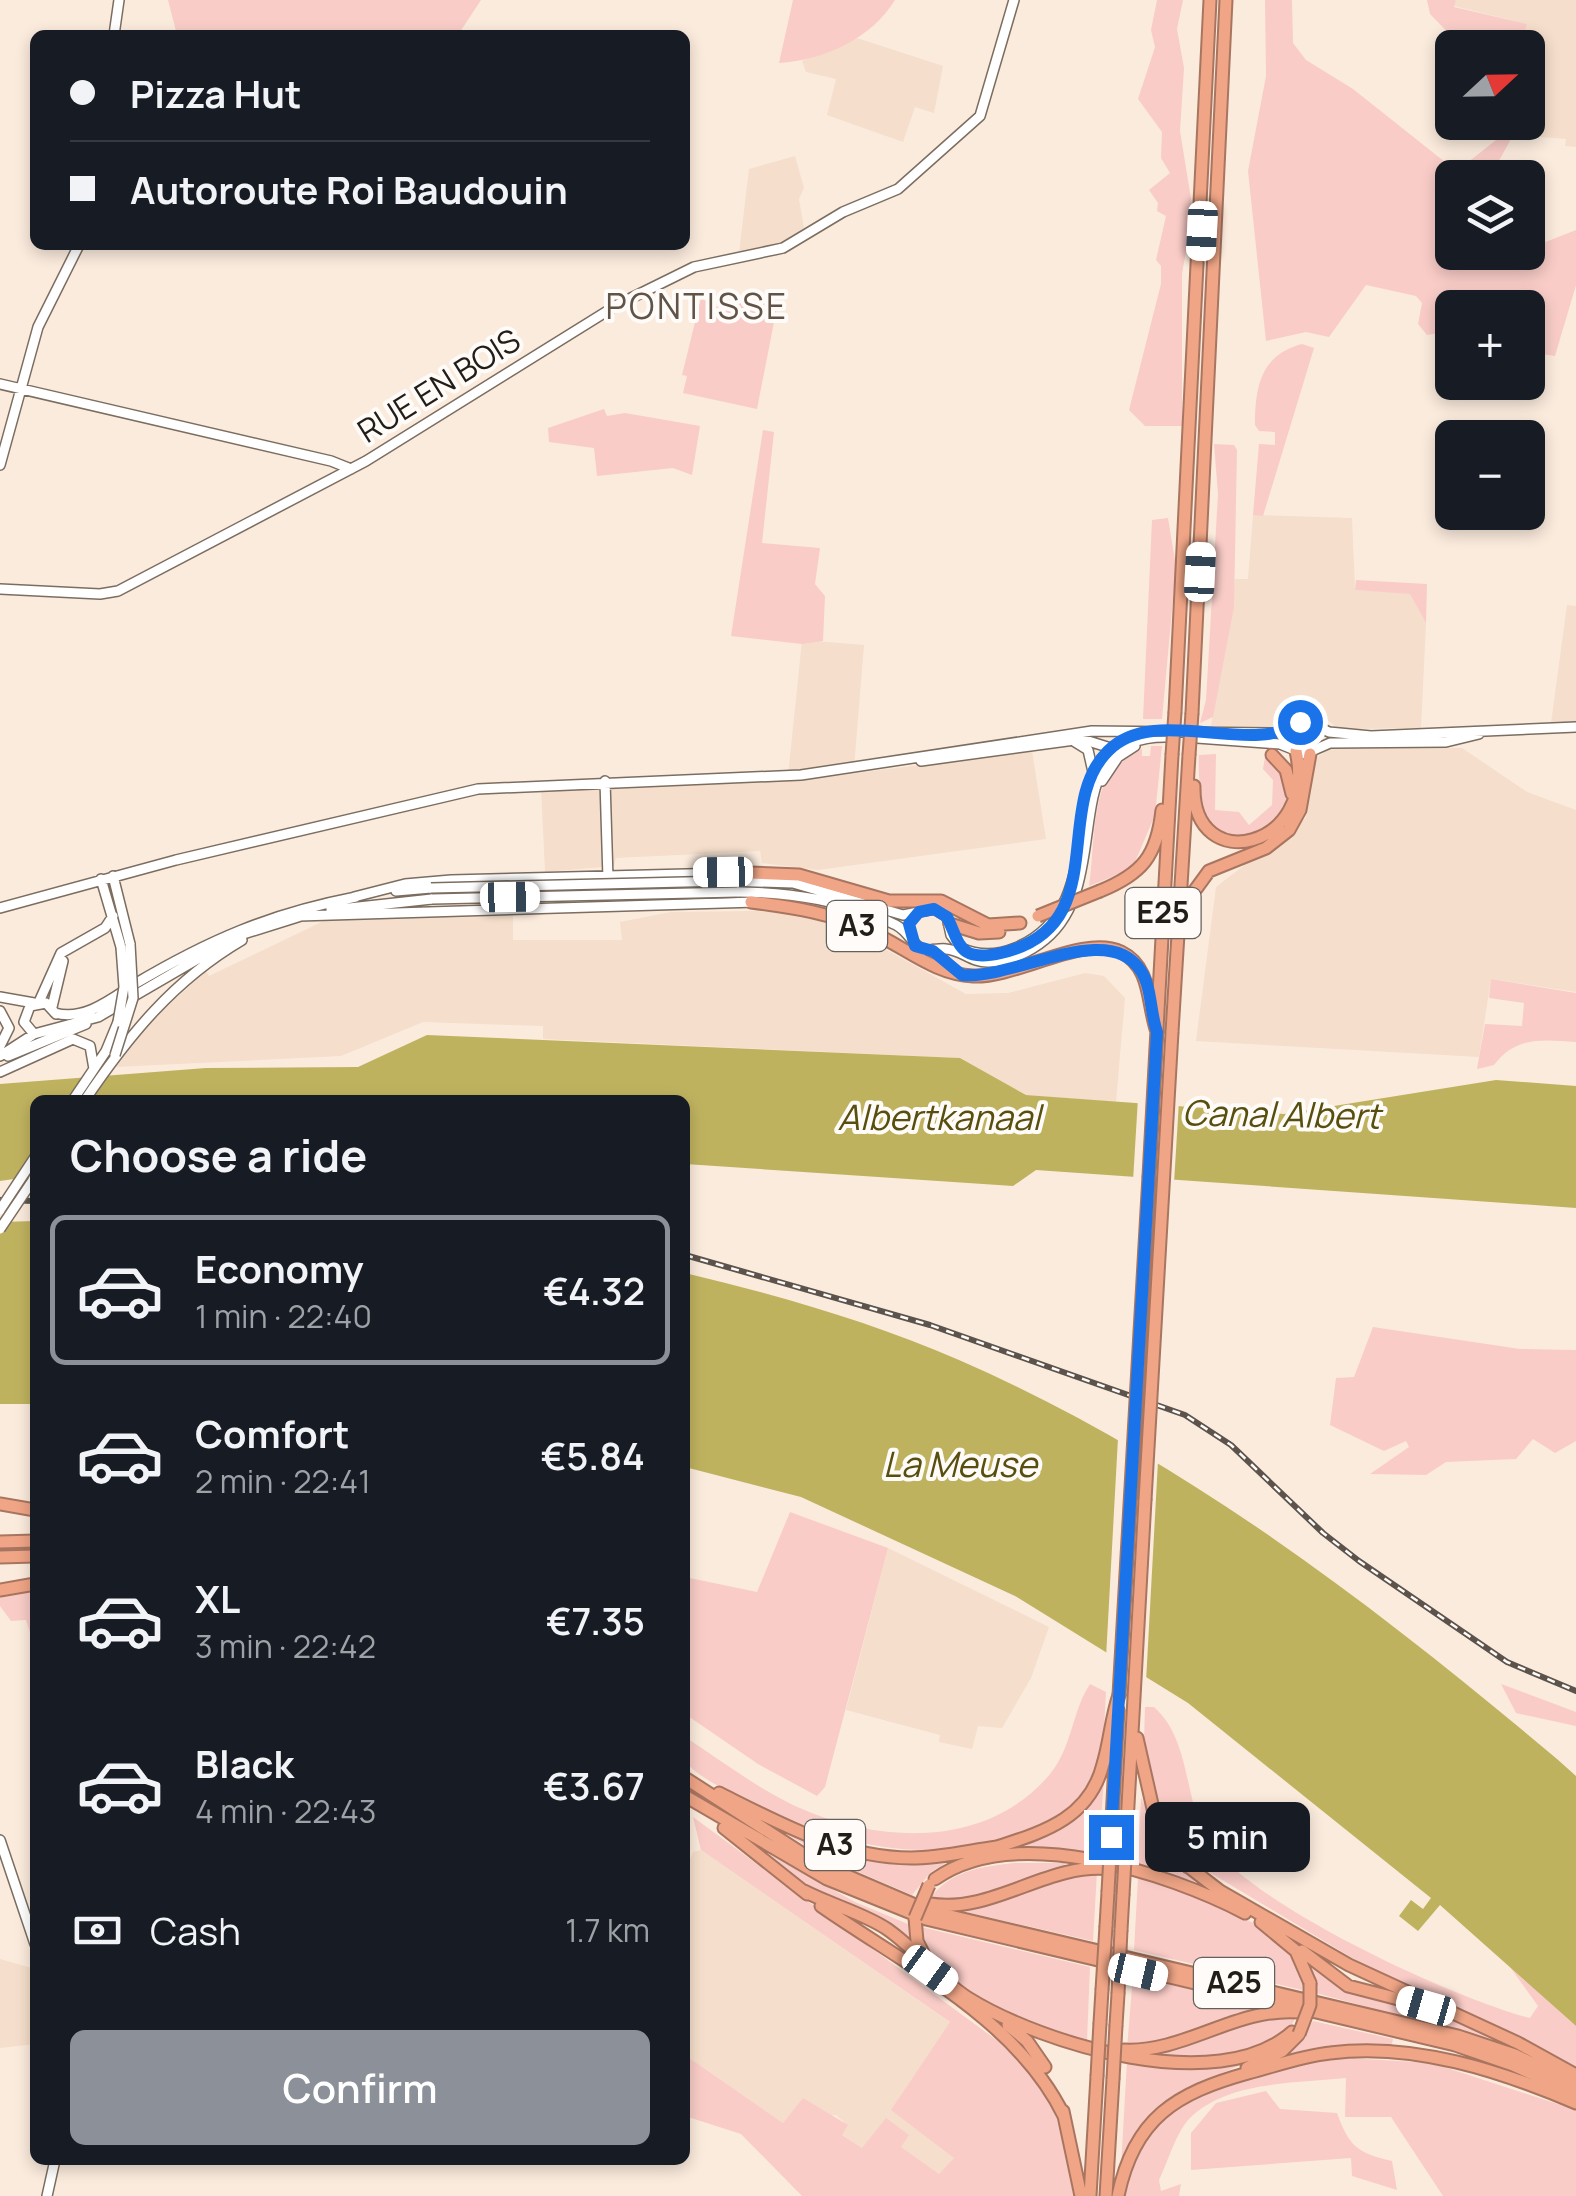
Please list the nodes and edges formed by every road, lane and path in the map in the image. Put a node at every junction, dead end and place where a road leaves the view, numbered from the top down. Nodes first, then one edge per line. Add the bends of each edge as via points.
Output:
1 (119, 0) edge
2 (1014, 0) edge
3 (1210, 0) edge
4 (1226, 0) edge
5 (115, 30) edge
6 (76, 250) edge
7 (0, 384) edge
8 (20, 389) junction
9 (0, 465) edge
10 (351, 469) junction
11 (0, 589) edge
12 (1292, 728) junction
13 (1576, 728) edge
14 (1322, 730) junction
15 (1160, 732) junction
16 (1487, 732) junction
17 (1073, 740) junction
18 (1238, 743) junction
19 (1321, 745) junction
20 (1117, 748) junction
21 (1295, 750) junction
22 (1310, 754) junction
23 (1189, 755) junction
24 (1272, 755) joint
25 (884, 764) junction
26 (1093, 772) junction
27 (606, 782) junction
28 (1170, 794) junction
29 (1292, 806) junction
30 (1088, 838) junction
31 (608, 875) junction
32 (113, 876) junction
33 (724, 877) junction
34 (101, 879) junction
35 (432, 894) junction
36 (354, 898) junction
37 (819, 900) junction
38 (751, 902) junction
39 (609, 906) junction
40 (0, 908) edge
41 (1180, 912) junction
42 (113, 916) junction
43 (299, 916) junction
44 (914, 916) junction
45 (1020, 923) junction
46 (268, 925) junction
47 (951, 929) junction
48 (101, 931) junction
49 (909, 934) junction
50 (74, 942) junction
51 (124, 944) junction
52 (937, 950) junction
53 (956, 973) junction
54 (0, 999) edge
55 (36, 1003) junction
56 (0, 1010) edge
57 (54, 1010) junction
58 (94, 1019) junction
59 (28, 1026) junction
60 (54, 1028) junction
61 (1157, 1032) junction
62 (0, 1052) edge
63 (115, 1055) junction
64 (94, 1069) junction
65 (0, 1072) edge
66 (76, 1095) edge
67 (88, 1095) edge
68 (30, 1165) edge
69 (30, 1184) edge
70 (0, 1210) edge
71 (0, 1229) edge
72 (0, 1504) edge
73 (30, 1509) edge
74 (30, 1541) edge
75 (0, 1542) edge
76 (30, 1556) edge
77 (0, 1557) edge
78 (30, 1585) edge
79 (0, 1590) edge
80 (1119, 1695) junction
81 (1134, 1704) junction
82 (690, 1780) edge
83 (690, 1781) edge
84 (690, 1799) edge
85 (690, 1799) edge
86 (0, 1840) edge
87 (996, 1847) junction
88 (1186, 1864) junction
89 (1165, 1878) junction
90 (932, 1882) junction
91 (804, 1891) junction
92 (887, 1896) junction
93 (1229, 1905) junction
94 (30, 1929) edge
95 (1285, 1940) junction
96 (951, 1986) junction
97 (994, 2012) junction
98 (1466, 2019) junction
99 (1348, 2020) junction
100 (1296, 2033) junction
101 (1060, 2041) junction
102 (1576, 2075) edge
103 (1216, 2082) junction
104 (1576, 2084) edge
105 (1576, 2094) edge
106 (1576, 2104) edge
107 (1064, 2116) junction
108 (53, 2165) edge
109 (47, 2196) edge
110 (1080, 2196) edge
111 (1090, 2196) edge
112 (1106, 2196) edge
113 (1118, 2196) edge

1 - 5 main road
2 - 10 main road, RUE EN BOIS via 980,116 898,189 783,248 694,267 617,305
3 - 28 highway, E25, bridge
4 - 23 highway, E25, bridge
6 - 8 main road via 38,327
7 - 8 main road
8 - 9 main road
8 - 10 main road
10 - 11 main road, RUE EN BOIS via 118,591
12 - 14 main road via 1310,720
12 - 15 main road
12 - 21 main road
13 - 16 main road
14 - 16 main road via 1370,736
14 - 19 main road
15 - 20 main road via 1134,736
15 - 25 main road via 1120,730
16 - 19 main road via 1446,742
17 - 20 main road
17 - 25 main road
17 - 26 main road via 1088,750
18 - 20 main road via 1153,737
18 - 21 main road
18 - 24 main road
18 - 30 main road via 1156,742 1128,750 1102,780
19 - 22 main road
20 - 26 main road
20 - 30 main road via 1097,776
21 - 22 main road
21 - 29 highway
22 - 41 highway via 1300,810 1289,830 1202,876
23 - 29 highway via 1197,806 1222,838 1262,839 1283,824
23 - 41 highway, E25
24 - 29 highway via 1288,776
25 - 27 main road via 801,776
26 - 47 main road via 1074,882 1052,923 996,954 965,950
27 - 31 main road
27 - 32 main road via 478,789
28 - 45 highway, A3, bridge via 1163,800 1152,856 1136,874
28 - 61 highway, E25
30 - 52 main road via 1074,904 1044,940 993,962
31 - 33 main road
31 - 36 main road via 427,882
31 - 39 main road
32 - 34 main road
32 - 51 main road
33 - 35 main road, bridge
33 - 44 main road via 792,884
33 - 45 highway, A3 via 799,875 889,901 934,900 988,925
34 - 40 main road
34 - 42 main road
35 - 36 main road
35 - 37 main road, bridge via 736,892
35 - 43 main road
36 - 57 main road via 245,925 86,1012
37 - 38 main road
37 - 49 main road
38 - 39 main road
38 - 53 highway, A3 via 828,915
39 - 43 main road
41 - 81 highway, E25, bridge
42 - 48 main road
42 - 51 main road
43 - 46 main road
44 - 47 main road via 934,909
44 - 49 main road
45 - 47 highway, A3 via 987,933
46 - 58 main road via 212,949
46 - 63 main road via 168,994
47 - 52 main road
48 - 50 main road
48 - 51 main road
49 - 52 main road via 915,946
50 - 55 main road via 61,953
50 - 57 main road via 62,962
51 - 63 main road, bridge via 133,998
51 - 64 main road, bridge via 122,1006
52 - 53 highway, A3
53 - 61 highway, A3 via 992,975 1084,950 1115,950 1144,977
54 - 55 main road
54 - 59 main road via 15,1006
55 - 57 main road
55 - 59 main road
56 - 62 main road via 8,1024
57 - 60 main road
58 - 60 main road
58 - 62 main road via 53,1040
59 - 60 main road via 45,1034
59 - 62 main road
61 - 80 highway, E25, bridge
63 - 67 main road
64 - 65 main road via 90,1046 73,1039
64 - 66 main road
68 - 70 main road, bridge
69 - 71 main road, bridge
72 - 73 highway
74 - 75 highway
76 - 77 highway
78 - 79 highway
80 - 87 highway, A3 via 1103,1766 1088,1797 1056,1826
80 - 111 highway, bridge
81 - 88 highway, A3 via 1150,1804
81 - 112 highway, bridge
82 - 87 highway, A3 via 855,1851 908,1858
83 - 92 highway, A25 via 801,1854
84 - 91 highway, A3
85 - 99 highway, A25 via 826,1879 926,1919
86 - 94 main road
87 - 90 highway, A3 via 944,1868
88 - 93 highway, A3
88 - 98 highway, A3 via 1350,1966
89 - 90 highway, A3 via 1088,1858 1028,1856 974,1862
89 - 92 highway, A3 via 1083,1868 957,1906
89 - 93 highway, A3
90 - 96 highway, A3, bridge via 917,1905 915,1932 924,1958
91 - 96 highway, A3 via 888,1930
91 - 107 highway, A3 via 1016,2044 1045,2078
92 - 104 highway, A25 via 1458,2036
93 - 95 highway, A3
95 - 98 highway, A3 via 1348,1986
95 - 100 highway, A3, bridge via 1310,1983 1308,2010
96 - 97 highway, A3
97 - 101 highway, A3
97 - 107 highway, A3 via 1037,2054
98 - 102 highway, A3
99 - 101 highway, A3 via 1262,2012 1138,2050
99 - 105 highway via 1485,2055
100 - 101 highway, A3 via 1254,2052 1202,2060 1136,2059
100 - 103 highway via 1277,2054
103 - 106 highway via 1322,2054 1380,2051 1457,2063
103 - 113 highway via 1182,2096 1155,2118 1131,2154
107 - 110 highway, A3
108 - 109 main road

